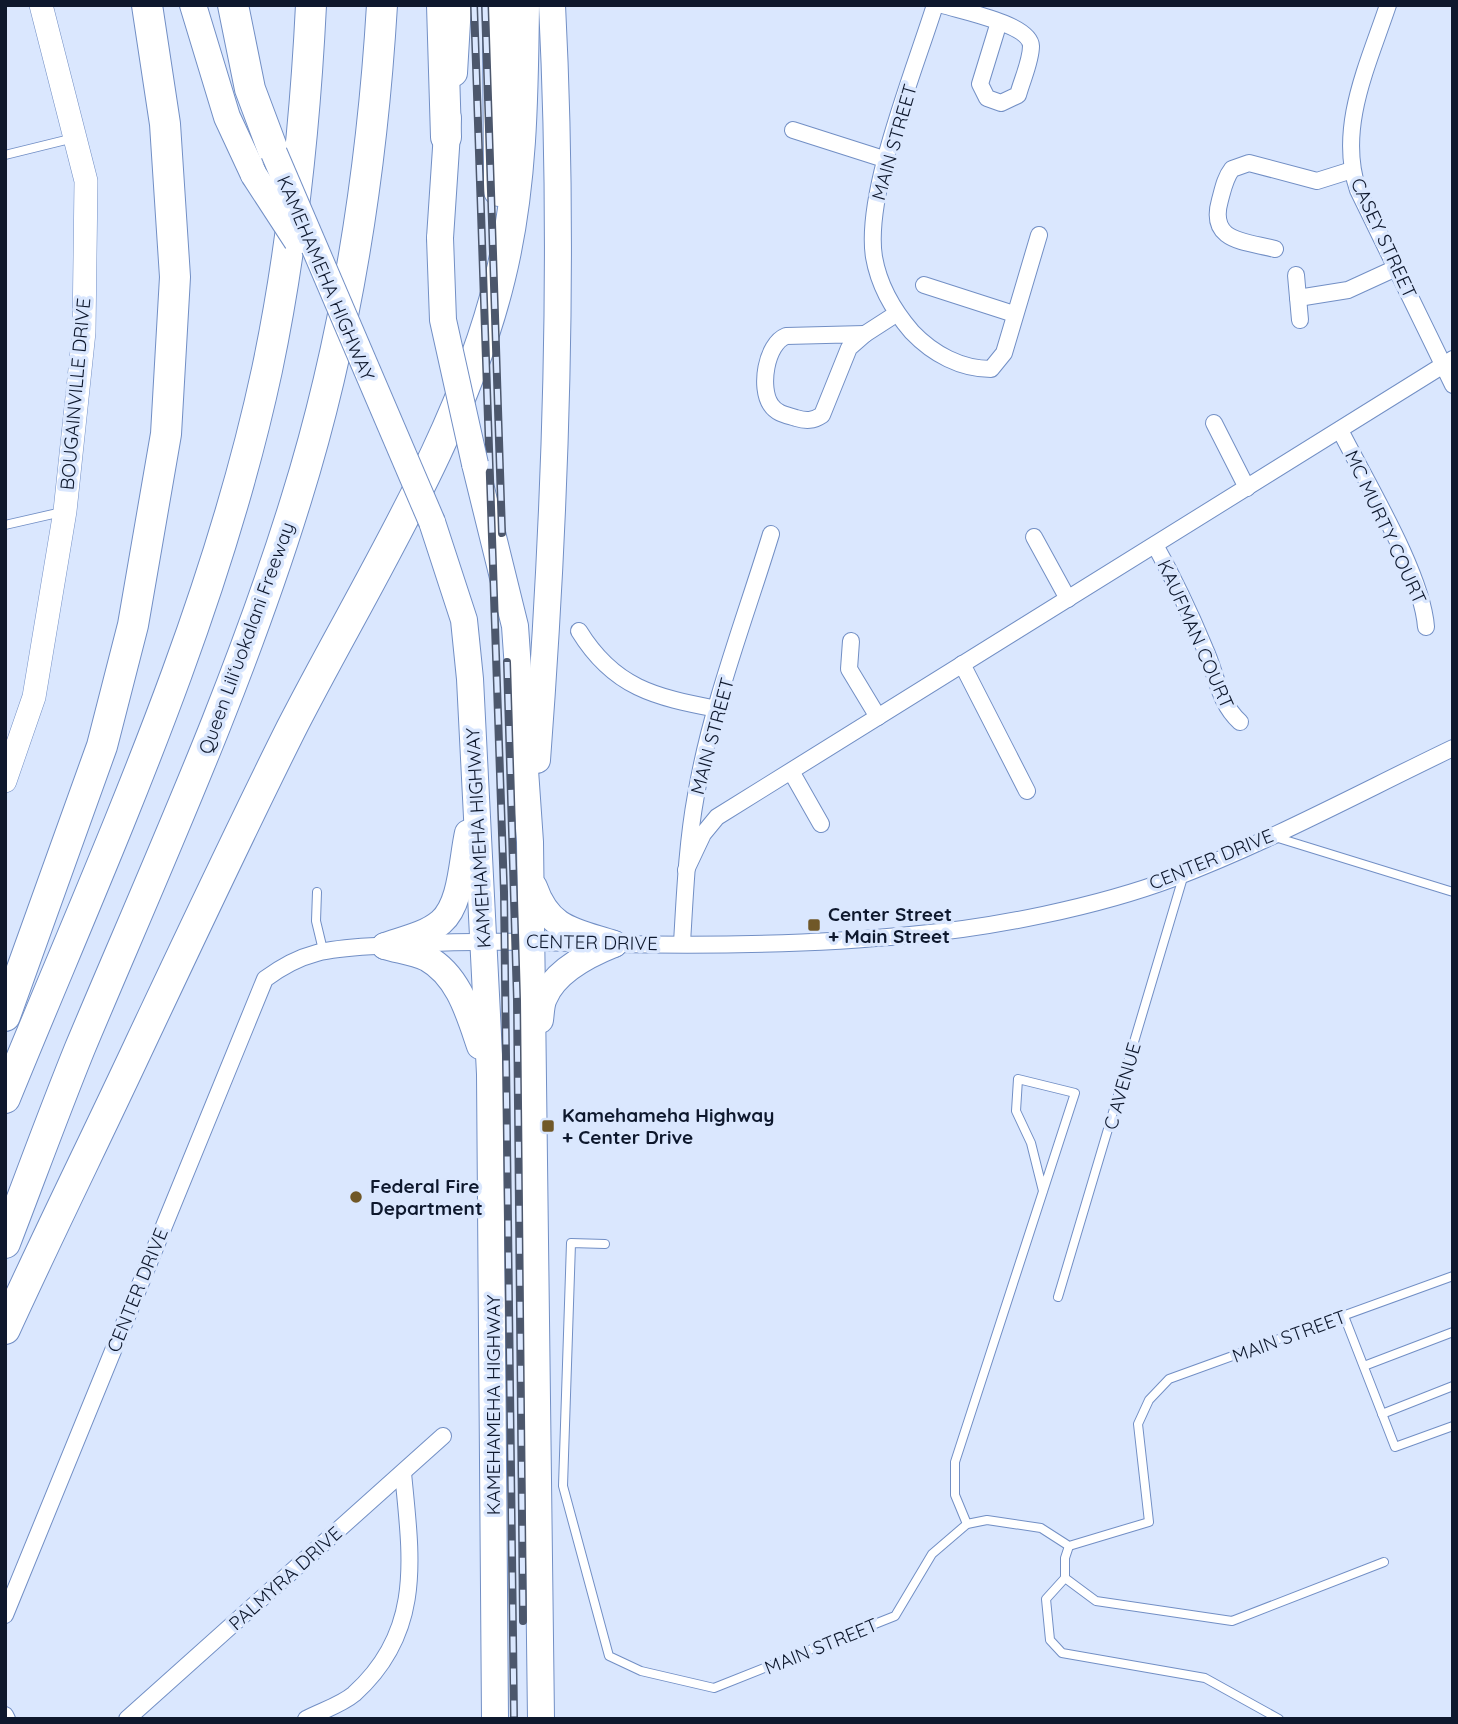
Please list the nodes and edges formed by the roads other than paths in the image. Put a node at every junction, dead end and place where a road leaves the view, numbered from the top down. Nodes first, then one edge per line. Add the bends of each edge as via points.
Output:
1 (41, 5) edge
2 (130, 5) edge
3 (147, 5) edge
4 (193, 5) edge
5 (223, 5) edge
6 (233, 5) edge
7 (311, 5) edge
8 (382, 5) edge
9 (442, 5) edge
10 (458, 5) edge
11 (498, 5) edge
12 (524, 5) edge
13 (552, 5) edge
14 (935, 5) edge
15 (943, 5) edge
16 (1388, 5) edge
17 (999, 22) junction
18 (256, 117) junction
19 (793, 130) dead end
20 (446, 137) junction
21 (74, 138) junction
22 (5, 155) edge
23 (887, 160) junction
24 (264, 164) junction
25 (1352, 170) junction
26 (1040, 235) dead end
27 (1275, 249) dead end
28 (1396, 268) junction
29 (1296, 275) dead end
30 (924, 285) dead end
31 (1298, 298) junction
32 (896, 314) junction
33 (1014, 314) junction
34 (1300, 320) dead end
35 (865, 334) junction
36 (1448, 362) edge
37 (473, 364) junction
38 (1453, 385) edge
39 (1214, 423) dead end
40 (1340, 430) junction
41 (1247, 488) junction
42 (156, 501) junction
43 (65, 511) junction
44 (5, 525) edge
45 (771, 534) dead end
46 (1034, 537) dead end
47 (1155, 545) junction
48 (1068, 598) junction
49 (1426, 627) dead end
50 (579, 631) dead end
51 (851, 640) dead end
52 (962, 664) junction
53 (717, 709) junction
54 (878, 717) junction
55 (1240, 722) dead end
56 (1453, 748) edge
57 (792, 773) junction
58 (5, 781) edge
59 (1027, 791) dead end
60 (475, 797) junction
61 (821, 824) dead end
62 (1271, 836) junction
63 (530, 842) junction
64 (686, 870) junction
65 (1184, 874) junction
66 (532, 882) junction
67 (317, 892) dead end
68 (1453, 892) edge
69 (483, 940) junction
70 (534, 941) junction
71 (682, 943) junction
72 (614, 944) junction
73 (385, 946) junction
74 (323, 950) junction
75 (5, 1016) edge
76 (533, 1067) junction
77 (490, 1074) junction
78 (5, 1098) edge
79 (1043, 1191) junction
80 (5, 1243) edge
81 (605, 1244) dead end
82 (1453, 1276) edge
83 (1058, 1297) dead end
84 (1344, 1316) junction
85 (5, 1329) edge
86 (1453, 1332) edge
87 (1364, 1366) junction
88 (1453, 1386) edge
89 (1382, 1414) junction
90 (1453, 1426) edge
91 (443, 1436) dead end
92 (403, 1473) junction
93 (967, 1524) junction
94 (1069, 1546) junction
95 (1384, 1562) dead end
96 (1065, 1578) junction
97 (5, 1615) edge
98 (127, 1719) edge
99 (306, 1719) edge
100 (495, 1719) edge
101 (541, 1719) edge
102 (1279, 1719) edge

1 - 21 street, BOUGAINVILLE DRIVE
2 - 42 highway via 151,113 164,258 164,383
3 - 42 highway via 165,124 175,277 171,391
4 - 24 main road, KAMEHAMEHA HIGHWAY via 227,117
5 - 18 main road via 238,80
6 - 18 highway
7 - 78 highway via 304,113 284,278 244,462 183,653 140,769
8 - 80 highway, Queen Liliʻuokalani Freeway via 369,168 346,298 297,499 236,676 79,1051
9 - 20 highway
10 - 20 main road
11 - 37 highway via 498,223
12 - 37 highway via 522,137 515,197 500,278
13 - 63 main road via 561,288 546,639
14 - 23 street, MAIN STREET
15 - 17 street
16 - 25 street, CASEY STREET via 1353,115
17 - 17 street via 1023,30 1031,46 1018,95 1002,103 987,97 980,83
18 - 24 highway
19 - 23 street
20 - 63 main road, bridge via 440,238 443,320 515,626
21 - 22 lane
21 - 43 street, BOUGAINVILLE DRIVE via 86,181 84,332
23 - 32 street, MAIN STREET via 872,237 877,270
24 - 60 main road, KAMEHAMEHA HIGHWAY, bridge via 333,295 432,522 464,620
25 - 27 street via 1317,181 1249,163 1232,169 1216,213 1217,225 1228,236
25 - 28 street, CASEY STREET
26 - 33 street, MAIN STREET
28 - 31 street via 1348,290
28 - 36 street, CASEY STREET
29 - 31 street
30 - 33 street
31 - 34 street
32 - 33 street, MAIN STREET via 934,352 973,369 991,369 1004,354
32 - 35 street
35 - 35 street via 779,338 768,357 770,405 804,420 820,417 827,410 849,348
36 - 38 street, CASEY STREET
36 - 40 street
37 - 85 highway via 435,453 204,906
39 - 41 street
40 - 41 street
40 - 49 street, MC MURTY COURT via 1396,540 1420,598
41 - 47 street
42 - 75 highway via 133,625 102,746
43 - 44 lane
43 - 58 street, BOUGAINVILLE DRIVE via 34,697
45 - 53 street, MAIN STREET
46 - 48 street
47 - 48 street
47 - 55 street, KAUFMAN COURT via 1181,591 1221,697
48 - 52 street
50 - 53 street via 602,662 632,685 669,700
51 - 54 street via 849,669
52 - 54 street
52 - 59 street
53 - 64 street, MAIN STREET via 696,793
54 - 57 street
56 - 62 street, CENTER DRIVE
57 - 61 street
57 - 64 street via 716,817
60 - 69 main road, KAMEHAMEHA HIGHWAY
60 - 73 main road via 456,896 442,921
62 - 65 street, CENTER DRIVE
62 - 68 lane
63 - 66 main road
64 - 71 street, MAIN STREET
65 - 71 street, CENTER DRIVE via 1088,903 912,935
65 - 83 lane, C AVENUE
66 - 70 main road
66 - 72 main road via 541,908 556,923
67 - 74 lane via 316,921
69 - 70 street, CENTER DRIVE
69 - 73 street, CENTER DRIVE
69 - 77 main road, KAMEHAMEHA HIGHWAY
70 - 72 street, CENTER DRIVE
70 - 76 main road
71 - 72 street, CENTER DRIVE
72 - 76 main road via 588,954 560,976 544,998
73 - 74 street, CENTER DRIVE
73 - 77 main road via 426,958 446,974 464,1000
74 - 97 street, CENTER DRIVE via 290,960 265,979 255,998
76 - 101 main road
77 - 100 main road, KAMEHAMEHA HIGHWAY
79 - 79 lane via 1075,1093 1018,1079 1016,1111 1031,1143
79 - 93 lane via 955,1462 955,1495
81 - 93 lane, MAIN STREET via 571,1243 564,1486 609,1657 641,1671 714,1688 895,1616 932,1554
82 - 84 lane, MAIN STREET
84 - 87 lane
84 - 94 lane, MAIN STREET via 1169,1379 1149,1399 1138,1423 1149,1522
86 - 87 lane
87 - 89 lane
88 - 89 lane
89 - 90 lane via 1395,1447
91 - 92 street, PALMYRA DRIVE
92 - 98 street, PALMYRA DRIVE
92 - 99 street via 411,1567 403,1623 388,1657 352,1696
93 - 94 lane via 987,1520 1041,1528
94 - 96 lane
95 - 96 lane via 1232,1620 1096,1601
96 - 102 lane via 1046,1599 1050,1640 1062,1654 1205,1678

